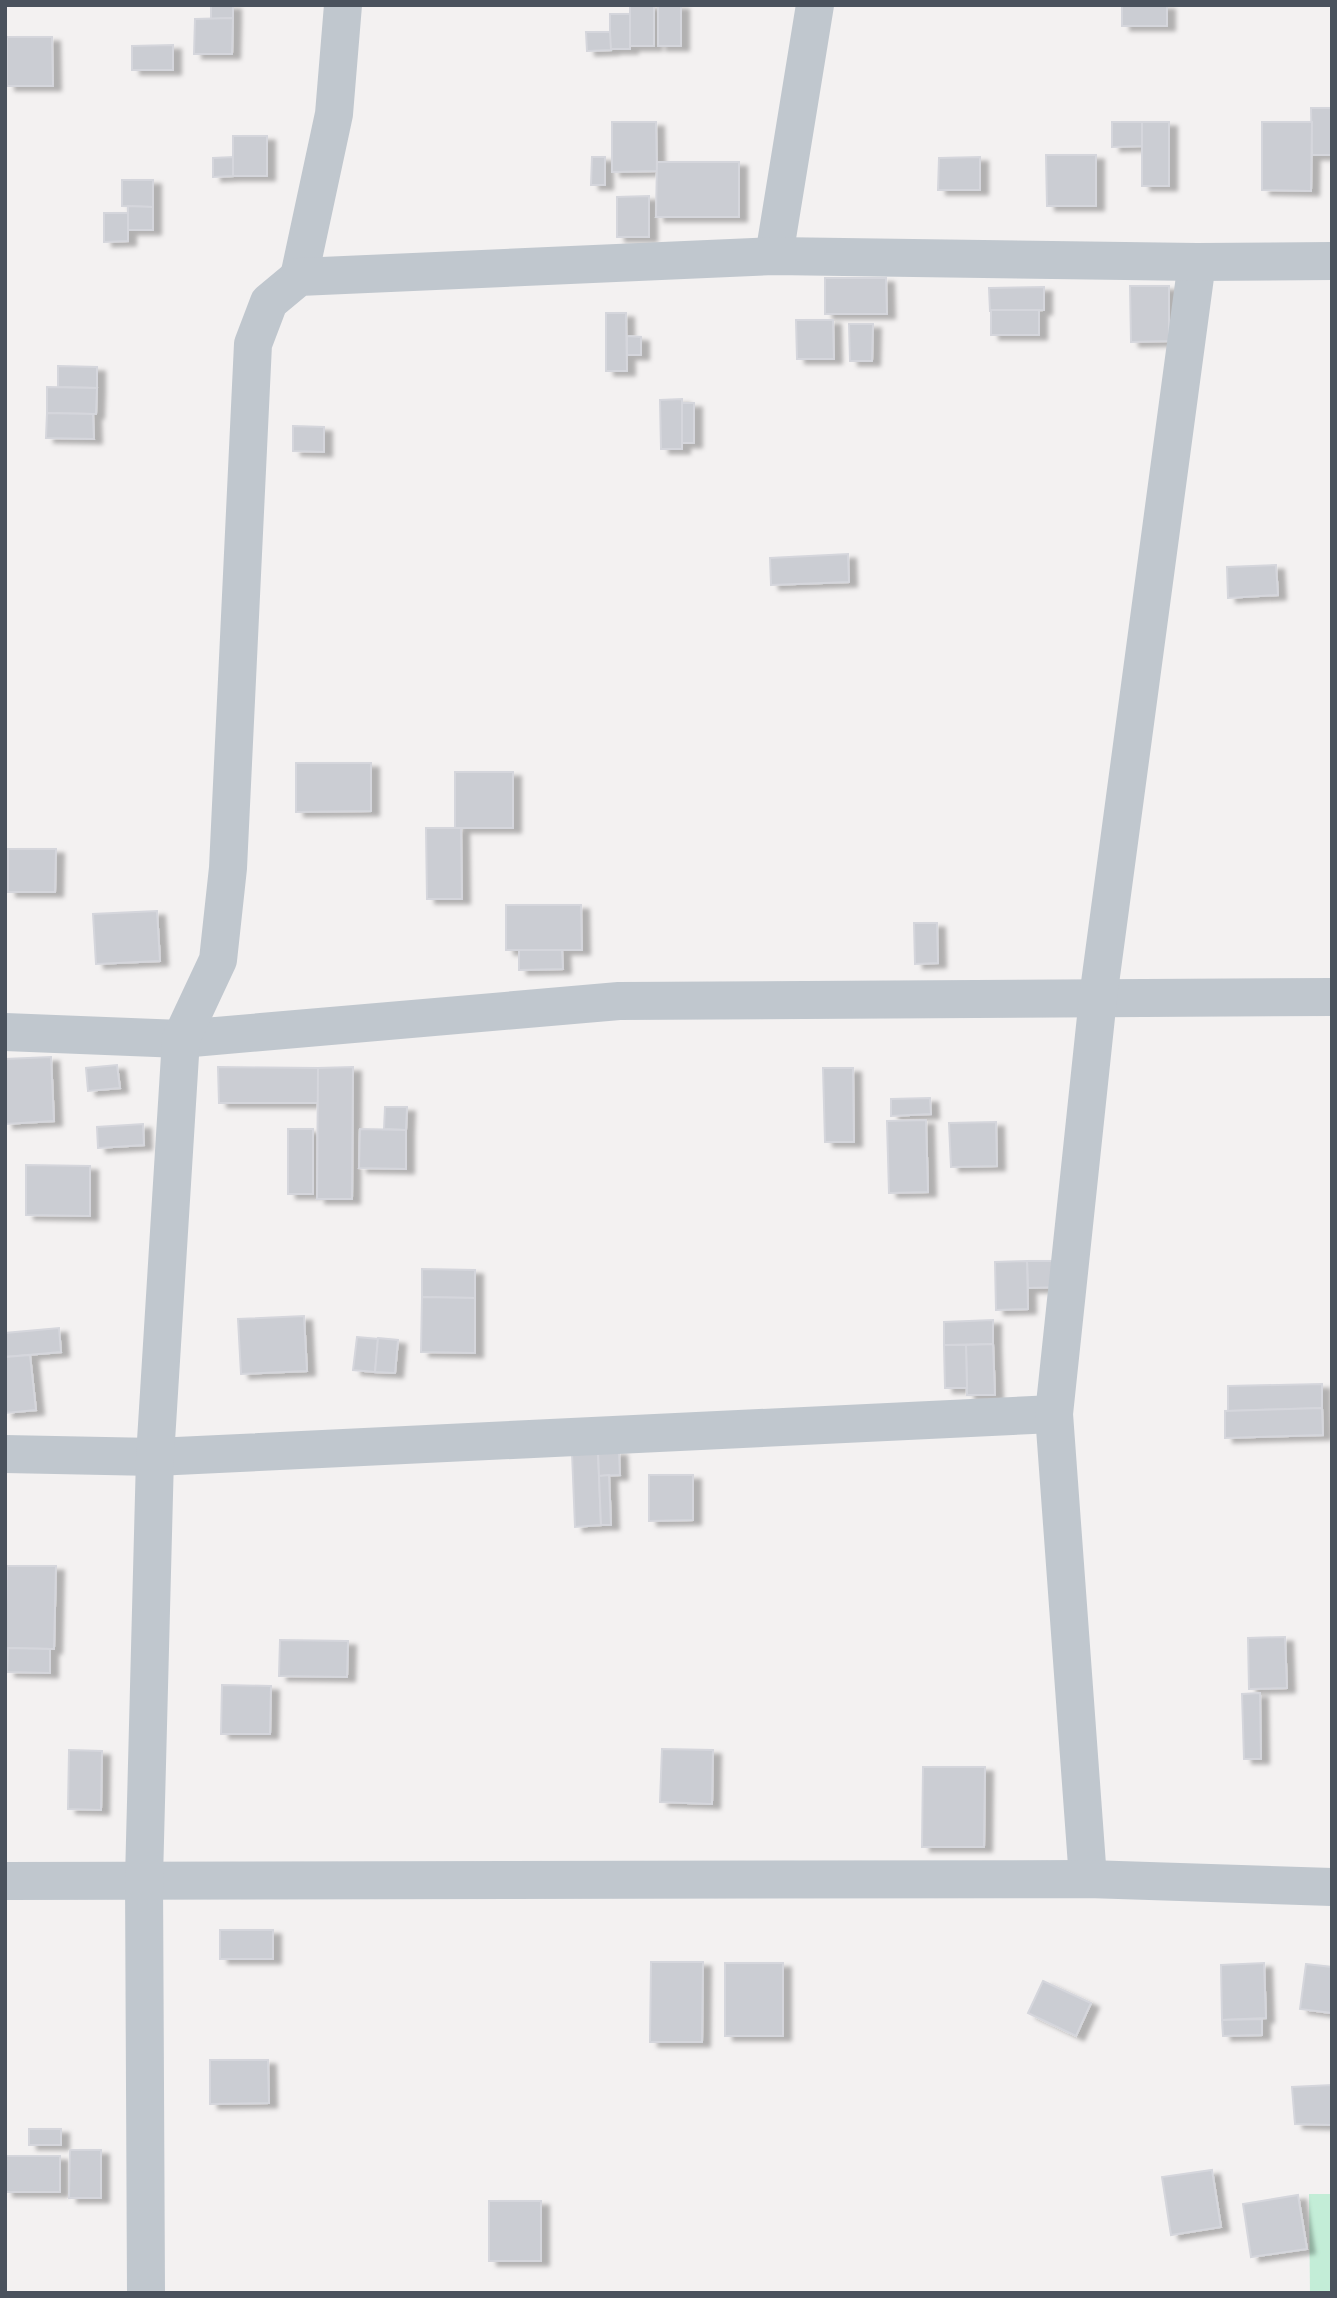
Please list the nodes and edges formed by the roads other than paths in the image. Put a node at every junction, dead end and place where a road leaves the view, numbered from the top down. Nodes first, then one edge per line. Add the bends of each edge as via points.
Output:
1 (344, 5) edge
2 (815, 5) edge
3 (775, 256) junction
4 (1332, 261) edge
5 (1197, 262) junction
6 (299, 277) junction
7 (1332, 997) edge
8 (1098, 998) junction
9 (5, 1032) edge
10 (181, 1039) junction
11 (1054, 1414) junction
12 (5, 1454) edge
13 (155, 1457) junction
14 (144, 1879) junction
15 (1088, 1879) junction
16 (5, 1881) edge
17 (1332, 1886) edge
18 (146, 2293) edge

1 - 6 street via 334,114
2 - 3 street
3 - 5 street
3 - 6 street
4 - 5 street
5 - 8 street
6 - 10 street via 269,302 253,344 228,868 218,960
7 - 8 street
8 - 10 street via 619,1001
8 - 11 street
9 - 10 street
10 - 13 street
11 - 13 street
11 - 15 street
12 - 13 street
13 - 14 street
14 - 15 street
14 - 16 street
14 - 18 street
15 - 17 street

